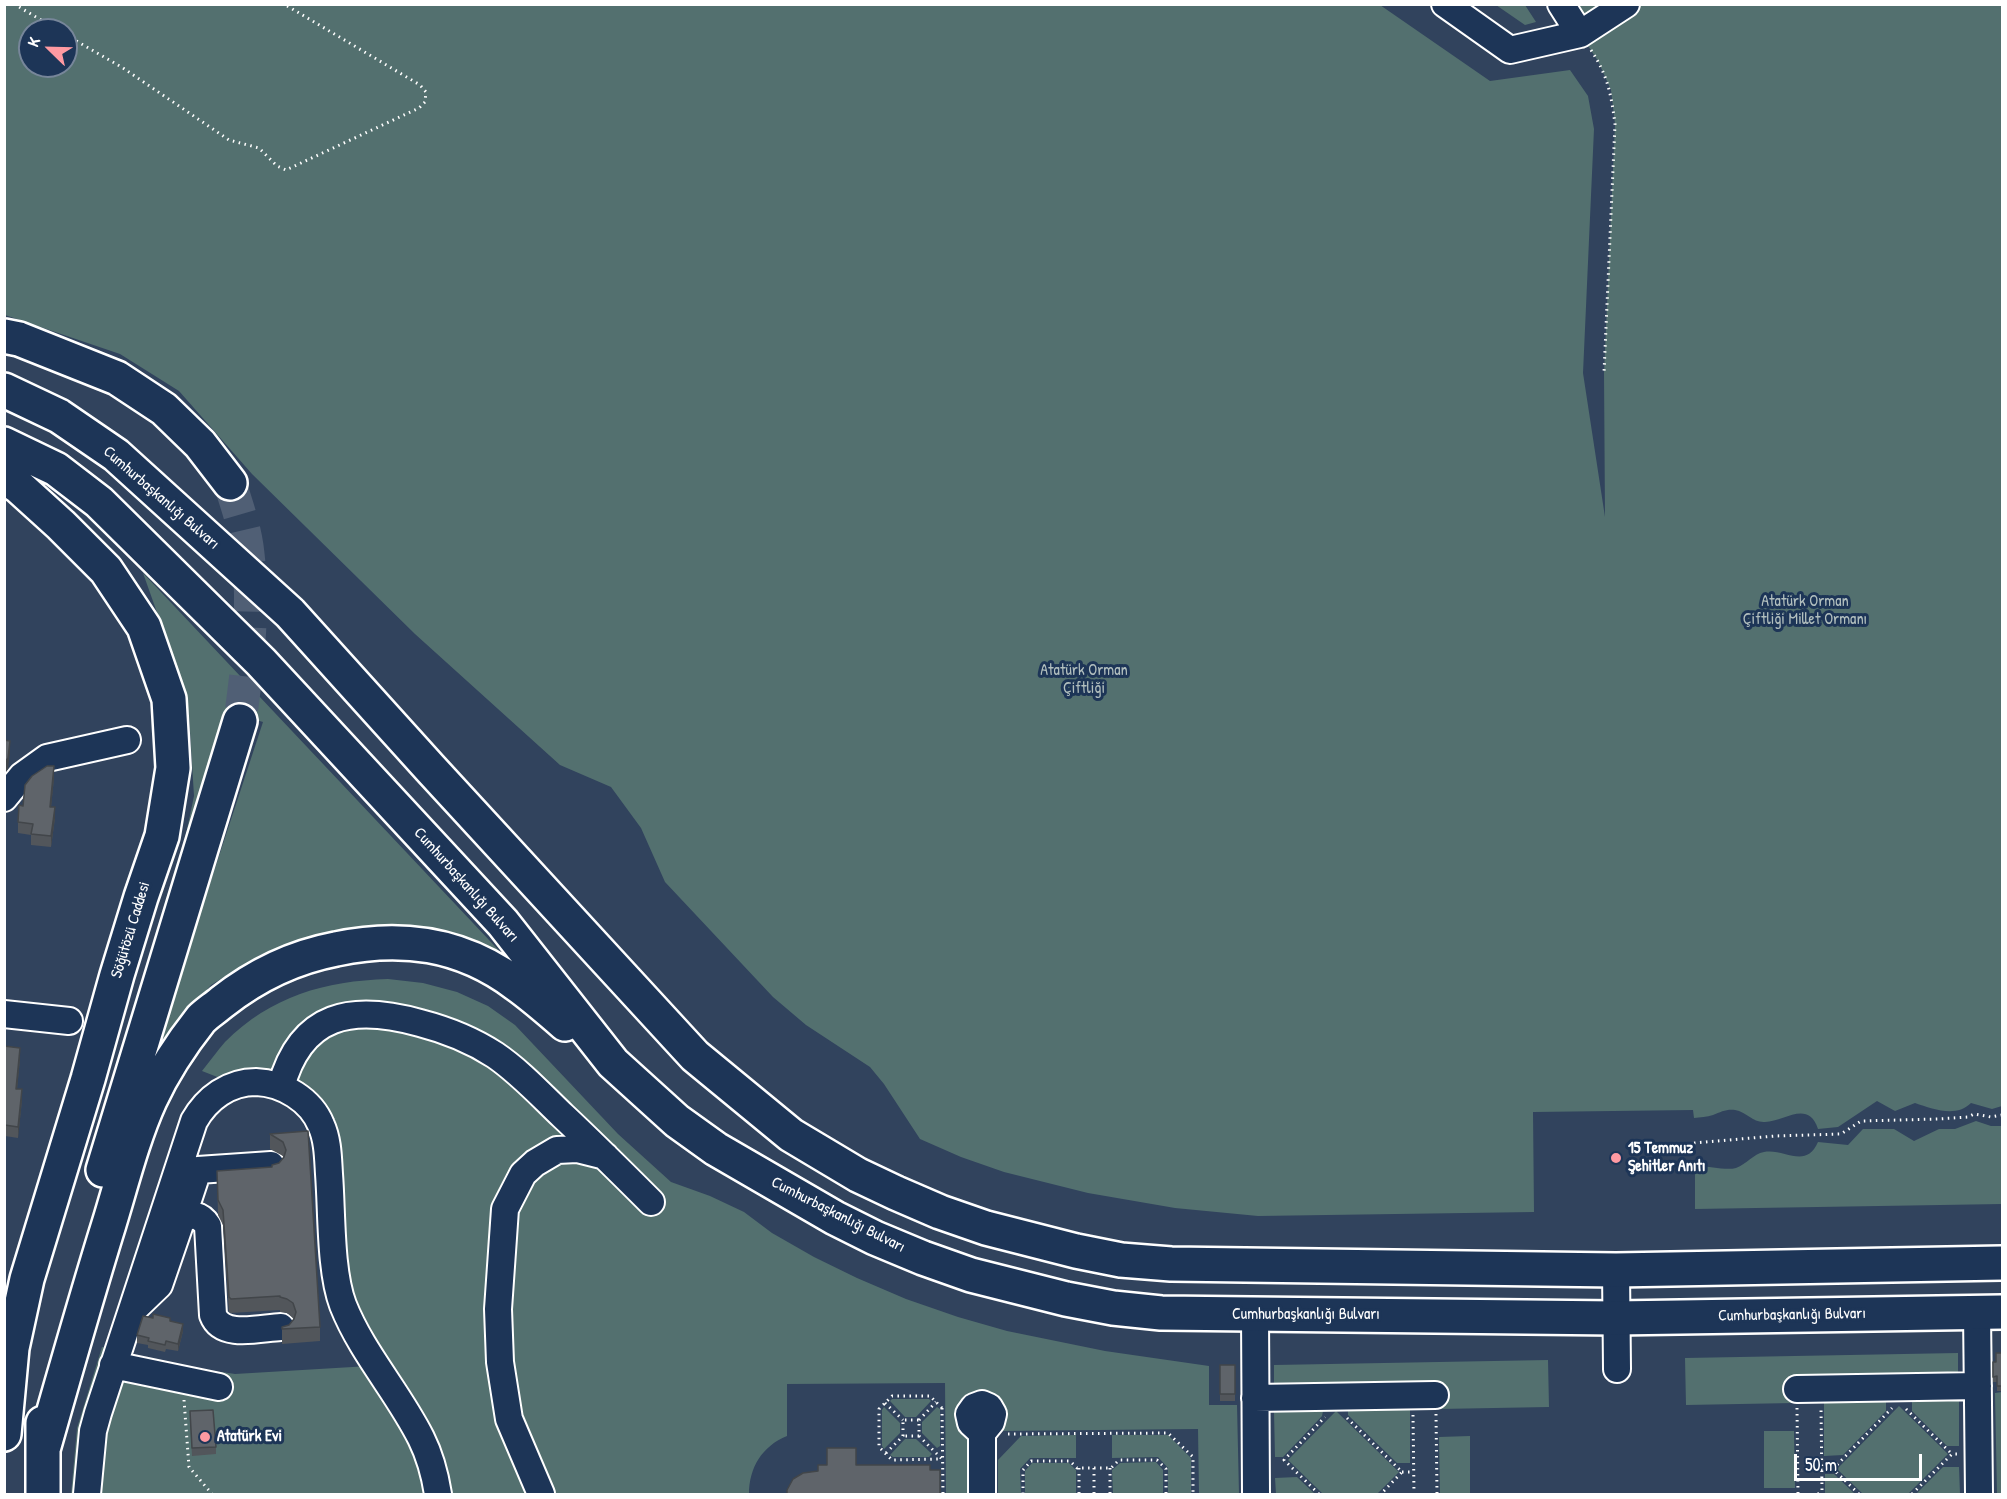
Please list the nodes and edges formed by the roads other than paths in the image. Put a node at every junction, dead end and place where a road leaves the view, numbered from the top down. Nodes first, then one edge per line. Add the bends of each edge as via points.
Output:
1 (1445, 4) edge
2 (1561, 4) edge
3 (1626, 4) edge
4 (1580, 34) junction
5 (4, 336) edge
6 (4, 390) edge
7 (4, 444) edge
8 (4, 477) edge
9 (230, 483) tunnel mouth
10 (240, 722) tunnel mouth
11 (127, 740) dead end
12 (4, 798) edge
13 (4, 1014) edge
14 (69, 1021) dead end
15 (613, 1063) junction
16 (281, 1087) junction
17 (605, 1157) junction
18 (271, 1165) edge
19 (189, 1166) junction
20 (651, 1202) dead end
21 (182, 1221) junction
22 (208, 1226) junction
23 (2002, 1263) edge
24 (1616, 1270) junction
25 (1990, 1312) edge
26 (130, 1313) junction
27 (1255, 1314) junction
28 (1616, 1318) junction
29 (281, 1327) edge
30 (113, 1365) junction
31 (1617, 1369) dead end
32 (1978, 1386) junction
33 (219, 1387) dead end
34 (1809, 1388) road end
35 (1424, 1395) road end
36 (1255, 1398) junction
37 (4, 1434) edge
38 (982, 1434) road end
39 (44, 1446) junction
40 (43, 1494) edge
41 (87, 1494) edge
42 (438, 1494) edge
43 (540, 1494) edge
44 (982, 1494) edge
45 (1256, 1494) edge
46 (1979, 1494) edge

1 - 4 lane via 1510,50
2 - 4 lane
3 - 4 lane
5 - 9 main road via 117,378 164,409 200,444
6 - 24 main road, Cumhurbaşkanlığı Bulvarı via 58,416 116,455 290,613 695,1056 791,1135 858,1175 896,1194 986,1228 1121,1260 1228,1266
7 - 15 main road, Cumhurbaşkanlığı Bulvarı via 56,469 99,502 261,662 502,923
8 - 37 main road, Söğütözü Caddesi via 106,570 144,627 169,699 173,768 162,836 27,1279 12,1348
10 - 39 main road via 43,1373
11 - 12 lane via 47,758 22,776
13 - 14 lane
15 - 27 main road, Cumhurbaşkanlığı Bulvarı via 677,1122 716,1149 835,1218 922,1258 1018,1288 1113,1308
15 - 39 main road via 514,982 478,961 409,942 364,943 320,952 276,968 237,990 202,1017 150,1100
16 - 17 lane via 299,1044 327,1022 367,1013 411,1020 455,1034 496,1056 533,1086
16 - 19 lane via 252,1082 218,1094 194,1121
16 - 42 lane via 309,1106 322,1126 335,1273 341,1299 351,1325 421,1437
17 - 20 lane
17 - 43 lane via 577,1149 557,1150 523,1174 505,1209 498,1309 500,1362 509,1419
18 - 19 lane
19 - 21 lane
19 - 22 lane via 203,1177
19 - 26 lane
21 - 22 lane via 196,1215
21 - 26 lane via 159,1285
22 - 29 lane via 215,1321 234,1330
23 - 24 main road, Cumhurbaşkanlığı Bulvarı
24 - 28 lane
25 - 28 main road, Cumhurbaşkanlığı Bulvarı
25 - 32 lane
26 - 30 lane
27 - 28 main road, Cumhurbaşkanlığı Bulvarı
27 - 36 lane
28 - 31 lane
30 - 33 lane
30 - 41 lane via 93,1431
32 - 34 lane
32 - 46 lane
35 - 36 lane
36 - 45 lane
38 - 44 lane
39 - 40 main road

